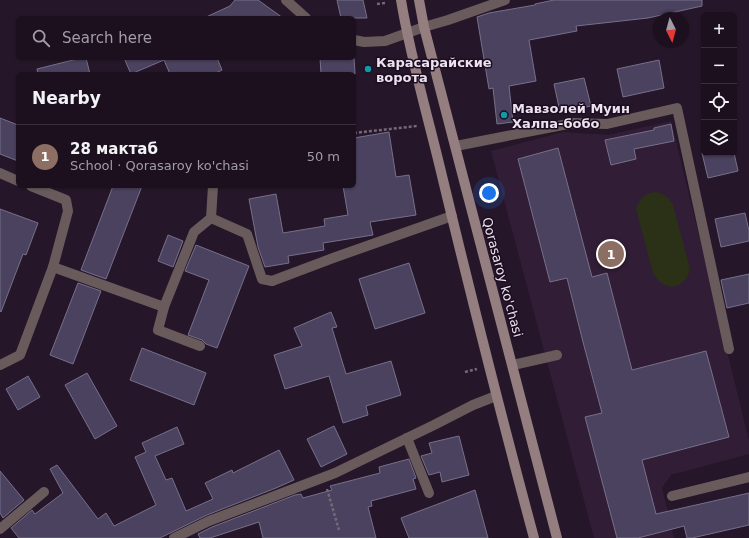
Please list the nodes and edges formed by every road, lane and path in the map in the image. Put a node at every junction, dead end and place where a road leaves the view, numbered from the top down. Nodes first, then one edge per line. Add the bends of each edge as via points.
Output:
1 (286, 0) edge
2 (401, 0) edge
3 (419, 0) edge
4 (505, 0) edge
5 (385, 3) dead end
6 (377, 4) dead end
7 (304, 16) edge
8 (424, 27) junction
9 (407, 33) junction
10 (356, 40) edge
11 (430, 124) junction
12 (356, 133) edge
13 (456, 146) junction
14 (0, 173) edge
15 (16, 180) edge
16 (37, 188) edge
17 (213, 188) edge
18 (452, 216) junction
19 (211, 218) junction
20 (53, 267) junction
21 (164, 307) junction
22 (200, 346) dead end
23 (729, 349) dead end
24 (557, 355) dead end
25 (0, 365) edge
26 (513, 365) junction
27 (481, 368) dead end
28 (465, 372) dead end
29 (496, 396) junction
30 (407, 438) junction
31 (324, 477) junction
32 (749, 477) edge
33 (44, 492) dead end
34 (429, 492) dead end
35 (672, 496) dead end
36 (0, 529) edge
37 (339, 530) dead end
38 (174, 538) edge
39 (534, 538) edge
40 (557, 538) edge

1 - 7 street
2 - 9 main road
3 - 8 main road, Qorasaroy ko'chasi
4 - 8 street
5 - 6 path
8 - 9 street
8 - 13 main road, Qorasaroy ko'chasi
9 - 10 street via 384,41
9 - 11 main road
11 - 12 path
11 - 18 main road
13 - 23 street via 573,122 607,124 677,108
13 - 26 main road, Qorasaroy ko'chasi
14 - 15 street
16 - 20 street via 66,200 68,211
17 - 19 street
18 - 19 street via 272,281 262,279 247,234
18 - 29 main road
19 - 21 street via 194,232
20 - 21 street
20 - 25 street via 20,355
21 - 22 street via 158,330
24 - 26 street
26 - 40 main road, Qorasaroy ko'chasi
27 - 28 path
29 - 30 street
29 - 39 main road
30 - 31 street
30 - 34 street
31 - 37 path
31 - 38 street via 210,521
32 - 35 street
33 - 36 street

